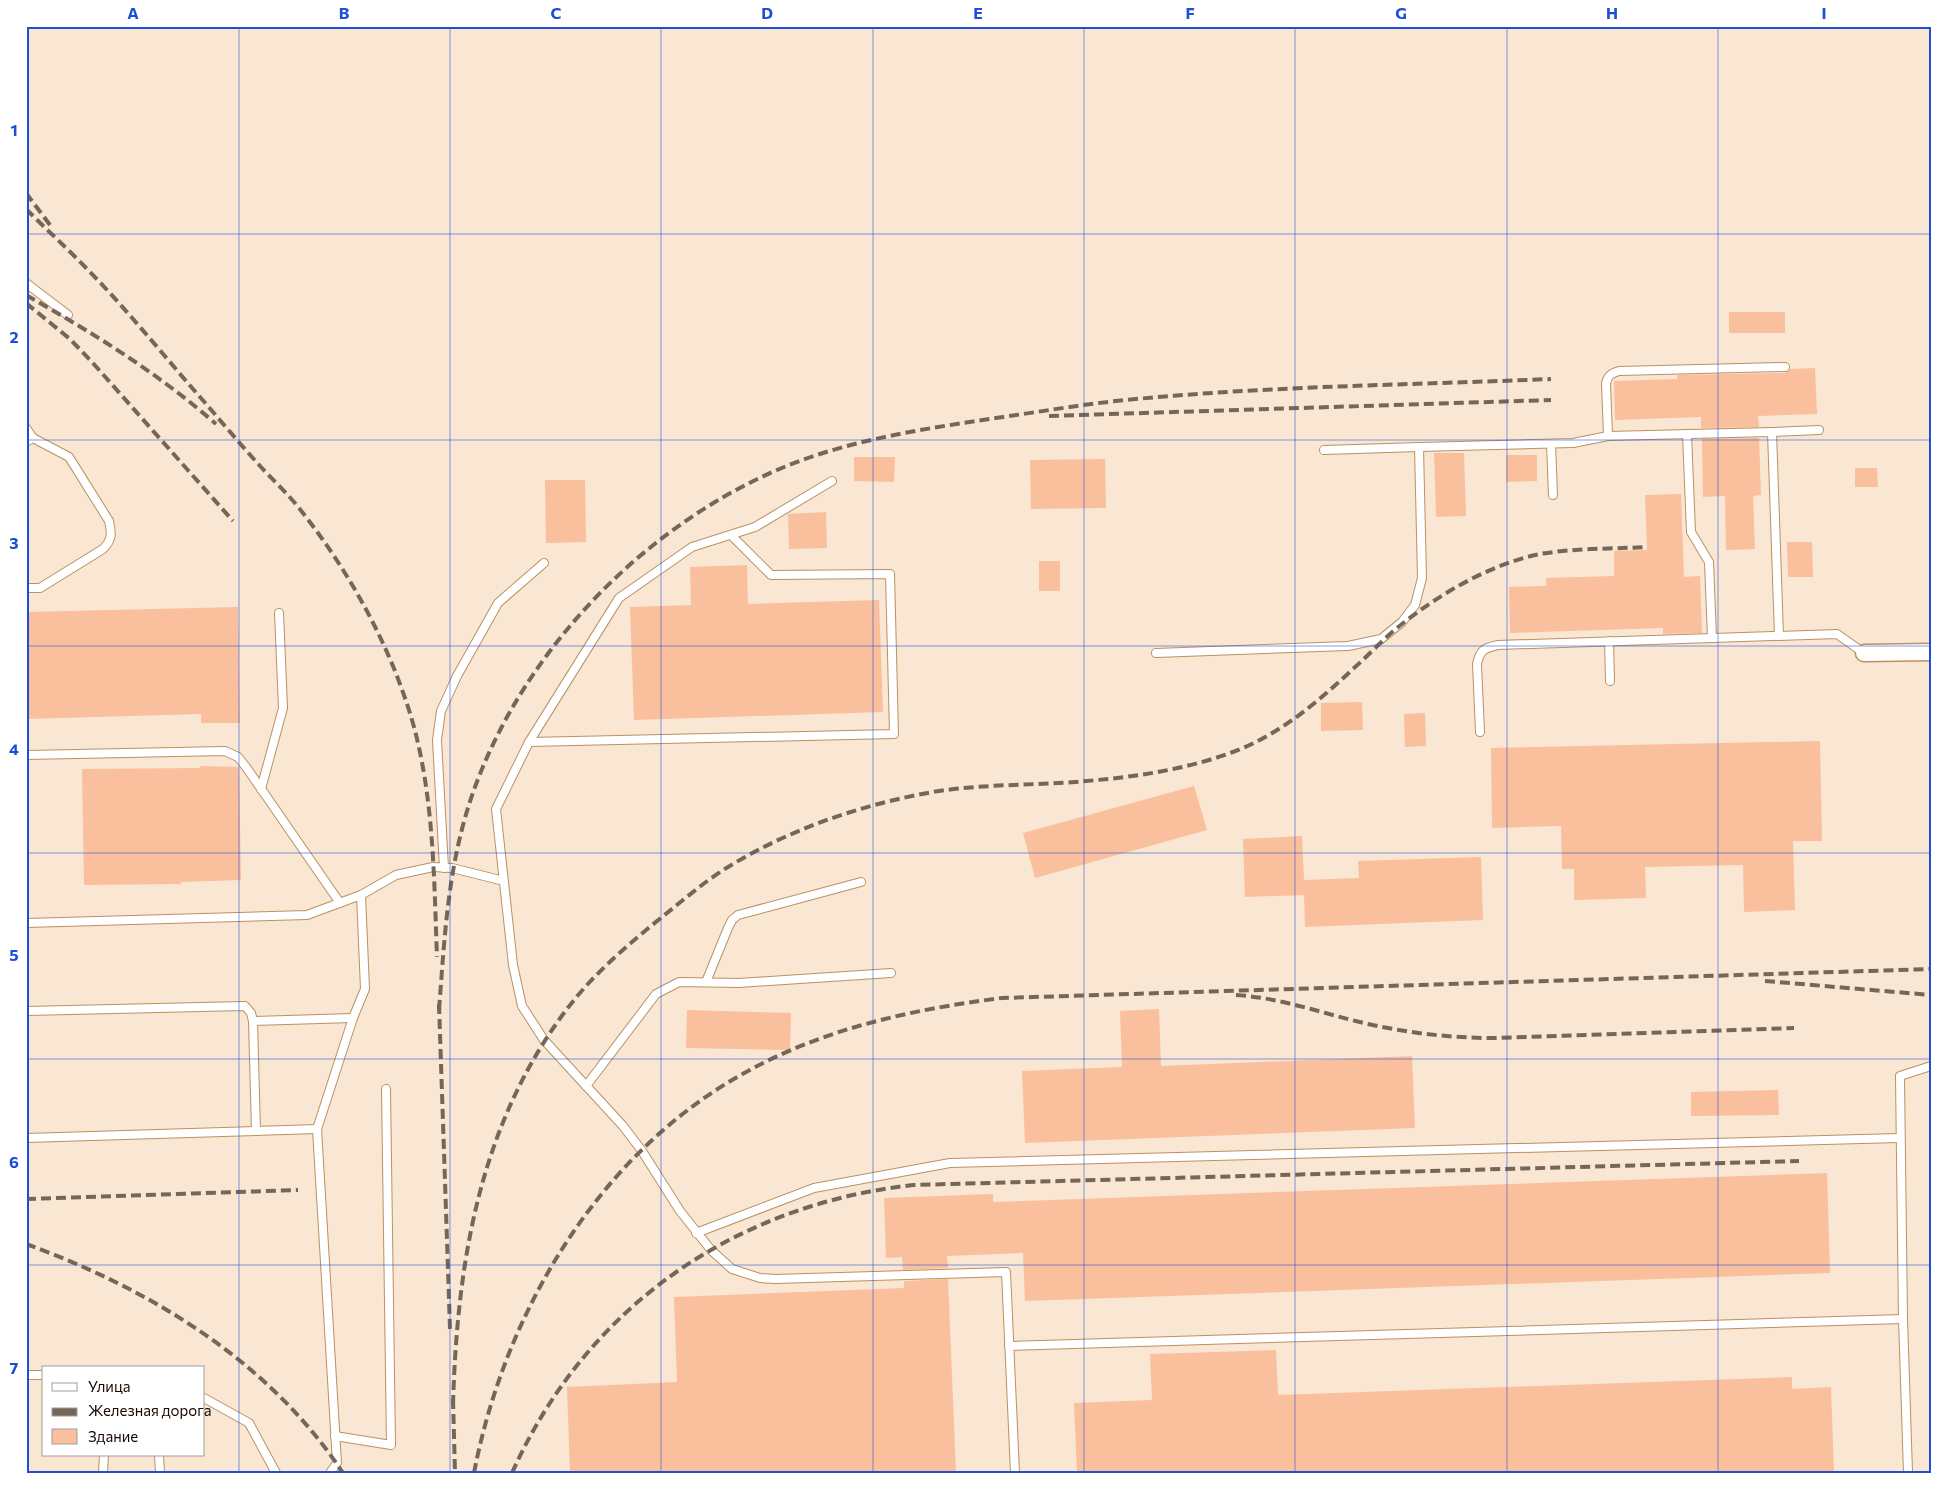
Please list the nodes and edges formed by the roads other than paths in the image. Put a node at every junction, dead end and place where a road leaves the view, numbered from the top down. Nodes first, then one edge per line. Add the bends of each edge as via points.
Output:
1 (26, 283) edge
2 (68, 315) dead end
3 (1785, 367) dead end
4 (26, 428) edge
5 (1819, 430) dead end
6 (1772, 432) junction
7 (1687, 434) junction
8 (1608, 436) junction
9 (30, 440) edge
10 (1552, 444) junction
11 (1419, 447) junction
12 (1324, 450) dead end
13 (832, 480) dead end
14 (1553, 495) dead end
15 (731, 535) junction
16 (544, 563) dead end
17 (26, 588) edge
18 (279, 613) dead end
19 (1779, 636) junction
20 (1712, 638) junction
21 (1609, 641) junction
22 (1156, 652) dead end
23 (1931, 652) edge
24 (1864, 653) joint
25 (1610, 682) dead end
26 (1480, 732) dead end
27 (529, 742) junction
28 (26, 755) edge
29 (262, 789) junction
30 (444, 868) junction
31 (504, 882) junction
32 (861, 882) dead end
33 (361, 895) junction
34 (340, 903) junction
35 (26, 923) edge
36 (891, 973) dead end
37 (706, 982) junction
38 (26, 1011) edge
39 (352, 1018) junction
40 (253, 1021) junction
41 (1931, 1066) edge
42 (586, 1086) junction
43 (386, 1089) dead end
44 (317, 1130) junction
45 (256, 1131) junction
46 (26, 1138) edge
47 (1899, 1138) junction
48 (696, 1233) junction
49 (1903, 1319) junction
50 (1009, 1346) junction
51 (26, 1375) edge
52 (42, 1375) edge
53 (205, 1399) edge
54 (335, 1436) junction
55 (104, 1456) edge
56 (159, 1456) edge
57 (103, 1473) edge
58 (160, 1473) edge
59 (276, 1473) edge
60 (330, 1473) edge
61 (1015, 1473) edge
62 (1908, 1473) edge

1 - 2 lane
3 - 8 lane via 1611,373 1606,383
4 - 9 lane
5 - 6 lane
6 - 7 lane
6 - 19 lane
7 - 8 lane
7 - 20 lane via 1691,532 1709,562
8 - 10 lane
9 - 17 lane via 69,457 109,521 112,532 110,542 103,549 40,588
10 - 11 lane
10 - 14 lane
11 - 12 lane
11 - 22 lane via 1422,578 1415,605 1402,622 1381,639 1348,646
13 - 15 lane via 755,527
15 - 27 lane via 692,547 618,598
15 - 27 lane via 772,575 890,574 894,734
16 - 30 lane via 498,603 441,711 437,740
18 - 29 lane via 282,708
19 - 20 lane
19 - 24 lane via 1837,634
20 - 21 lane
21 - 25 lane
21 - 26 lane via 1485,647 1478,664
23 - 24 street
27 - 31 lane via 496,809
28 - 29 lane via 225,751 238,757
29 - 34 lane
30 - 31 lane
30 - 33 lane via 433,867 396,875
31 - 42 lane via 513,965 522,1006 544,1040
32 - 37 lane via 738,915 728,928
33 - 34 lane
33 - 39 lane via 365,989
34 - 35 lane via 307,915
36 - 37 lane via 739,983
37 - 42 lane via 679,982 656,994
38 - 40 lane via 244,1006
39 - 40 lane
39 - 44 lane
40 - 45 lane
41 - 47 lane via 1900,1076
42 - 48 lane via 642,1151
43 - 54 lane via 391,1446
44 - 45 lane
44 - 54 lane
45 - 46 lane
47 - 48 lane via 950,1163 814,1188
47 - 49 lane
48 - 50 lane via 732,1269 760,1278 1006,1272
49 - 50 lane
49 - 62 lane
50 - 61 lane
51 - 52 lane
53 - 59 lane via 249,1423
54 - 60 lane via 337,1463
55 - 57 lane
56 - 58 lane

